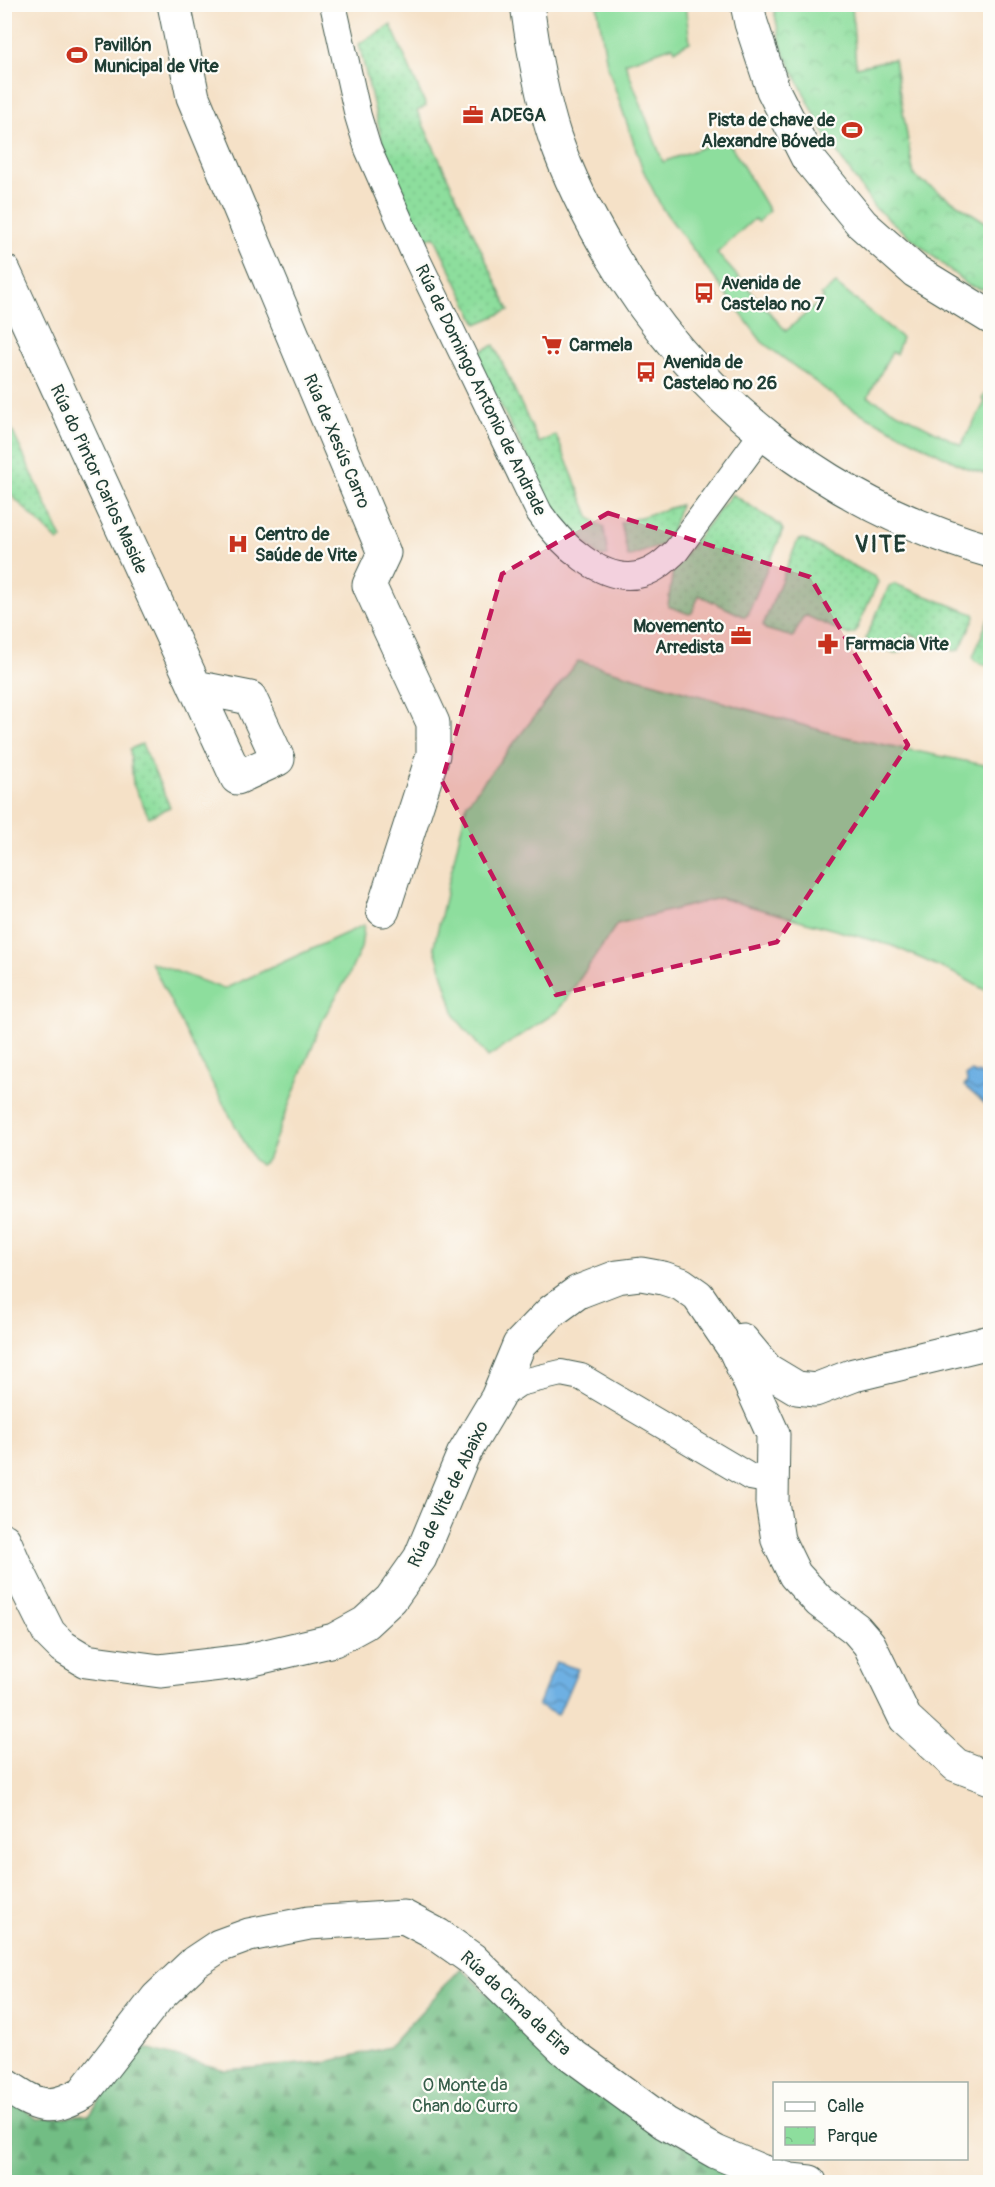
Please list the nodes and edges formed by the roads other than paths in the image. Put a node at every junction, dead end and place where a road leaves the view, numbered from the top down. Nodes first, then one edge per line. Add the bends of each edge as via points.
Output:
1 (174, 4) edge
2 (333, 4) edge
3 (527, 4) edge
4 (747, 4) edge
5 (4, 271) edge
6 (990, 317) edge
7 (762, 434) junction
8 (990, 551) edge
9 (195, 687) dead end
10 (383, 910) dead end
11 (721, 1329) junction
12 (990, 1342) edge
13 (497, 1398) junction
14 (772, 1481) junction
15 (4, 1540) edge
16 (990, 1778) edge
17 (27, 2096) edge
18 (810, 2182) edge

1 - 10 street, Rúa de Xesús Carro via 193,97 384,554 369,585 433,723 433,755
2 - 7 street, Rúa de Domingo Antonio de Andrade via 368,149 423,273 539,512 556,535 586,561 620,576 640,575 659,567 676,551
3 - 7 street via 555,137 579,198 599,235 647,312 676,349
4 - 6 street via 773,90 807,157 862,224 915,271
5 - 9 street, Rúa do Pintor Carlos Maside
7 - 8 street via 851,493
11 - 12 street, Rúa de Vite de Abaixo via 731,1327 766,1370 780,1380 797,1388 815,1390 854,1375
11 - 13 street, Rúa de Vite de Abaixo via 698,1296 681,1284 641,1274 617,1277 578,1292 552,1311 519,1346
11 - 14 street, Rúa de Vite de Abaixo via 735,1350 773,1434
13 - 14 street via 519,1383 561,1373 580,1377 750,1477
13 - 15 street, Rúa de Vite de Abaixo via 464,1455 420,1558 391,1599 365,1623 334,1640 244,1661 160,1671 86,1661 49,1633
14 - 16 street, Rúa de Vite de Abaixo via 778,1540 795,1575 869,1644 906,1718 956,1765
17 - 18 street, Rúa da Cima da Eira via 66,2102 83,2093 158,1998 195,1962 219,1946 249,1935 309,1923 404,1917 472,1959 565,2050 665,2123 761,2171

